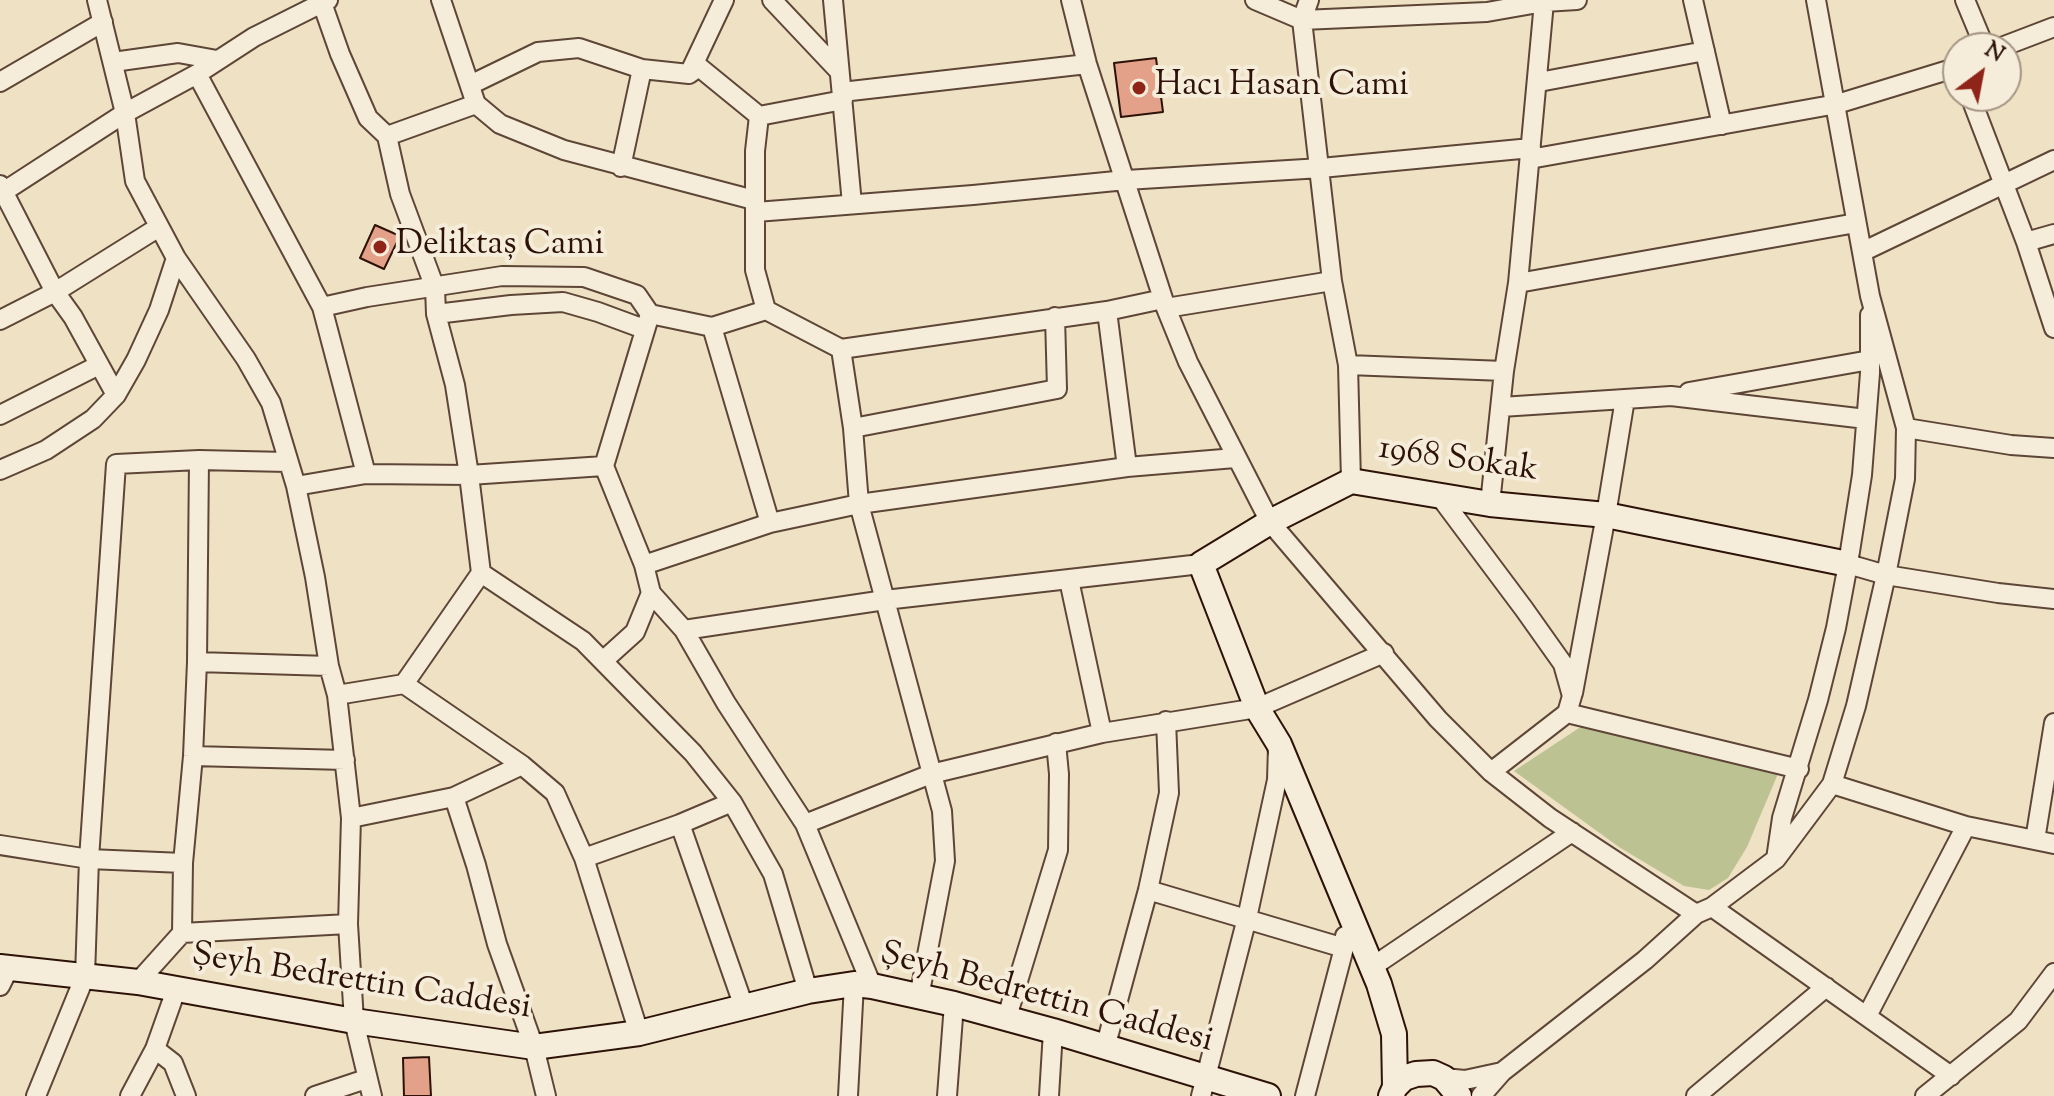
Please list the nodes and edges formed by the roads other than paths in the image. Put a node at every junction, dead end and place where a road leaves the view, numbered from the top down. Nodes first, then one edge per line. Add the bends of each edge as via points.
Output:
1 (97, 0) edge
2 (441, 0) edge
3 (724, 0) edge
4 (772, 0) edge
5 (833, 0) edge
6 (1071, 0) edge
7 (1255, 0) edge
8 (1309, 0) edge
9 (1577, 0) edge
10 (1693, 0) edge
11 (1816, 0) edge
12 (1965, 0) edge
13 (324, 1) edge
14 (1544, 2) junction
15 (1488, 6) edge
16 (1302, 20) junction
17 (103, 22) junction
18 (2054, 27) edge
19 (1978, 32) edge
20 (2022, 39) edge
21 (1705, 51) junction
22 (217, 60) junction
23 (113, 62) junction
24 (1087, 64) junction
25 (642, 69) junction
26 (839, 71) junction
27 (1942, 72) edge
28 (197, 74) junction
29 (689, 74) junction
30 (0, 82) edge
31 (1539, 82) junction
32 (470, 85) junction
33 (842, 96) junction
34 (476, 104) junction
35 (1837, 104) junction
36 (1976, 112) edge
37 (125, 113) junction
38 (759, 116) junction
39 (1722, 125) junction
40 (387, 136) junction
41 (1530, 154) junction
42 (2054, 160) edge
43 (621, 167) junction
44 (1321, 168) junction
45 (1126, 180) junction
46 (2003, 185) junction
47 (1, 190) edge
48 (852, 204) junction
49 (755, 206) junction
50 (1856, 223) junction
51 (159, 227) junction
52 (2054, 234) edge
53 (2026, 242) junction
54 (1862, 252) junction
55 (176, 258) junction
56 (1332, 281) junction
57 (1518, 283) junction
58 (435, 288) junction
59 (55, 292) junction
60 (1870, 296) junction
61 (1164, 304) junction
62 (322, 307) junction
63 (766, 310) junction
64 (1107, 311) junction
65 (436, 314) junction
66 (1055, 317) junction
67 (0, 320) edge
68 (647, 322) junction
69 (2054, 324) edge
70 (712, 327) junction
71 (841, 349) junction
72 (1870, 360) junction
73 (99, 365) junction
74 (1348, 365) junction
75 (1504, 371) junction
76 (116, 395) junction
77 (1667, 396) junction
78 (1625, 399) junction
79 (1501, 407) junction
80 (0, 415) edge
81 (1866, 419) junction
82 (853, 428) junction
83 (1906, 428) junction
84 (2054, 448) edge
85 (1235, 458) junction
86 (199, 460) junction
87 (287, 462) junction
88 (604, 466) junction
89 (1127, 467) junction
90 (0, 470) edge
91 (366, 474) junction
92 (469, 475) junction
93 (1351, 481) junction
94 (296, 486) junction
95 (1438, 494) junction
96 (859, 504) junction
97 (1490, 504) junction
98 (1606, 515) junction
99 (1270, 522) junction
100 (770, 523) junction
101 (1201, 564) junction
102 (1848, 564) junction
103 (644, 565) junction
104 (481, 573) junction
105 (1886, 575) junction
106 (1069, 580) junction
107 (651, 593) junction
108 (2054, 599) edge
109 (885, 600) junction
110 (684, 630) junction
111 (1384, 653) junction
112 (604, 660) junction
113 (197, 662) junction
114 (329, 666) junction
115 (404, 684) junction
116 (337, 695) junction
117 (1569, 704) junction
118 (1257, 708) junction
119 (1166, 721) junction
120 (2054, 723) edge
121 (1102, 733) junction
122 (1056, 743) junction
123 (1279, 744) junction
124 (193, 756) junction
125 (345, 760) junction
126 (522, 765) junction
127 (1799, 769) junction
128 (1491, 772) junction
129 (931, 774) junction
130 (1832, 784) junction
131 (454, 797) junction
132 (732, 802) junction
133 (351, 818) junction
134 (680, 824) junction
135 (805, 824) junction
136 (1966, 826) junction
137 (1572, 832) junction
138 (2035, 840) junction
139 (2054, 844) edge
140 (0, 845) edge
141 (584, 858) junction
142 (89, 859) junction
143 (1776, 859) junction
144 (183, 863) junction
145 (1148, 890) junction
146 (1347, 905) junction
147 (1704, 910) junction
148 (1247, 918) junction
149 (348, 924) junction
150 (182, 933) junction
151 (1344, 948) junction
152 (1372, 967) junction
153 (2054, 973) edge
154 (3, 974) edge
155 (85, 976) junction
156 (138, 982) junction
157 (863, 985) junction
158 (1826, 987) junction
159 (176, 990) junction
160 (808, 991) junction
161 (919, 997) junction
162 (954, 1004) junction
163 (744, 1007) junction
164 (1867, 1016) junction
165 (1006, 1020) junction
166 (354, 1021) junction
167 (1053, 1031) junction
168 (639, 1033) junction
169 (1394, 1034) junction
170 (534, 1047) junction
171 (1105, 1048) junction
172 (155, 1049) junction
173 (1502, 1072) junction
174 (1951, 1076) junction
175 (1445, 1083) edge
176 (1202, 1087) edge
177 (369, 1088) edge
178 (1393, 1092) edge
179 (36, 1096) edge
180 (130, 1096) edge
181 (186, 1096) edge
182 (315, 1096) edge
183 (546, 1096) edge
184 (848, 1096) edge
185 (947, 1096) edge
186 (1049, 1096) edge
187 (1268, 1096) edge
188 (1305, 1096) edge
189 (1481, 1096) edge
190 (1696, 1096) edge
191 (1925, 1096) edge

1 - 17 street
2 - 32 street
3 - 29 street
4 - 26 street
5 - 26 street
6 - 24 street
7 - 16 street
8 - 16 street
9 - 14 street
10 - 21 street
11 - 35 street
12 - 19 street
13 - 22 street
13 - 40 street via 368,118
14 - 15 street
14 - 31 street
15 - 16 street
16 - 44 street
17 - 23 street
17 - 30 street
18 - 20 street
21 - 31 street
21 - 39 street
22 - 23 street via 178,53
22 - 28 street
23 - 37 street
24 - 33 street
24 - 45 street
25 - 29 street
25 - 32 street via 579,48 538,52
25 - 43 street
26 - 33 street
27 - 35 street
28 - 37 street
28 - 62 street
29 - 38 street via 699,67
31 - 41 street
32 - 34 street
33 - 38 street
33 - 48 street
34 - 40 street
34 - 43 street via 500,124
35 - 39 street
35 - 50 street
36 - 46 street
37 - 47 street
37 - 51 street via 135,181
38 - 49 street
39 - 41 street
40 - 58 street via 400,194
41 - 44 street
41 - 57 street
42 - 46 street
43 - 49 street
44 - 45 street
44 - 56 street
45 - 48 street
45 - 61 street
46 - 53 street
46 - 54 street
47 - 59 street
48 - 49 street
49 - 63 street via 755,270
50 - 54 street
50 - 57 street
51 - 55 street
51 - 59 street
52 - 53 street
53 - 69 street
54 - 60 street
55 - 76 street via 159,310
55 - 87 street via 271,403
56 - 61 street
56 - 74 street
57 - 75 street
58 - 62 street
58 - 65 street
58 - 68 street via 502,276 584,277 637,295
59 - 67 street
59 - 73 street
60 - 72 street
60 - 83 street
61 - 64 street
61 - 85 street
62 - 91 street
63 - 70 street
63 - 71 street
64 - 66 street
64 - 89 street
65 - 68 street via 563,302
65 - 92 street via 455,385
66 - 71 street
66 - 82 street via 1057,389
68 - 70 street
68 - 88 street
70 - 100 street
71 - 82 street
72 - 77 street
72 - 81 street
73 - 76 street
73 - 80 street
74 - 75 street
74 - 93 street
75 - 79 street
76 - 90 street via 93,419 46,450
77 - 78 street
77 - 81 street
78 - 79 street
78 - 98 street
79 - 97 street
81 - 102 street
82 - 96 street
83 - 84 street
83 - 105 street via 1905,479
85 - 89 street
85 - 99 street
86 - 87 street
86 - 113 street
86 - 142 street via 116,464
87 - 94 street
88 - 92 street
88 - 103 street
89 - 96 street
91 - 92 street
91 - 94 street
92 - 104 street
93 - 95 street, 1968 Sokak
93 - 99 street, 1968 Sokak
94 - 114 street
95 - 97 street, 1968 Sokak
95 - 117 street via 1563,664
96 - 100 street
96 - 109 street
97 - 98 street, 1968 Sokak
98 - 102 street, 1968 Sokak
98 - 117 street
99 - 101 street, 1968 Sokak
99 - 111 street
100 - 103 street
101 - 106 street
101 - 118 street
102 - 105 street
102 - 127 street
103 - 107 street
104 - 112 street
104 - 115 street
105 - 108 street
105 - 130 street
106 - 109 street
106 - 121 street
107 - 110 street
107 - 112 street via 635,632
109 - 110 street
109 - 129 street
110 - 135 street
111 - 118 street
111 - 128 street
112 - 132 street
113 - 114 street
113 - 124 street
114 - 116 street
115 - 116 street
115 - 126 street
116 - 125 street
117 - 127 street
117 - 128 street
118 - 119 street
118 - 123 street
119 - 121 street
119 - 145 street via 1169,793
120 - 138 street
121 - 122 street
122 - 129 street
122 - 165 street via 1058,850
123 - 146 street
123 - 148 street via 1277,780
124 - 125 street
124 - 144 street
125 - 133 street
126 - 131 street
126 - 141 street via 555,793
127 - 143 street via 1782,818
128 - 137 street
129 - 135 street
129 - 161 street via 942,811 945,861
130 - 136 street
130 - 143 street
131 - 133 street
131 - 170 street
132 - 134 street
132 - 160 street via 773,874
133 - 149 street
134 - 141 street
134 - 163 street
135 - 157 street
136 - 138 street
136 - 164 street
137 - 147 street
137 - 152 street
138 - 139 street
140 - 142 street
141 - 168 street
142 - 144 street
142 - 155 street
143 - 147 street
144 - 150 street
145 - 148 street
145 - 171 street
146 - 151 street
146 - 152 street
147 - 158 street
147 - 173 street
148 - 151 street
148 - 176 street
149 - 150 street
149 - 166 street
150 - 156 street
151 - 188 street
152 - 169 street
153 - 174 street via 2018,1021
154 - 155 street, Şeyh Bedrettin Caddesi
155 - 156 street, Şeyh Bedrettin Caddesi
155 - 179 street
156 - 159 street, Şeyh Bedrettin Caddesi
157 - 160 street, Şeyh Bedrettin Caddesi
157 - 161 street, Şeyh Bedrettin Caddesi
157 - 184 street
158 - 164 street
158 - 190 street
159 - 166 street, Şeyh Bedrettin Caddesi
159 - 172 street
160 - 163 street, Şeyh Bedrettin Caddesi
161 - 162 street, Şeyh Bedrettin Caddesi
162 - 165 street, Şeyh Bedrettin Caddesi
162 - 185 street
163 - 168 street, Şeyh Bedrettin Caddesi
164 - 174 street
165 - 167 street, Şeyh Bedrettin Caddesi
166 - 170 street, Şeyh Bedrettin Caddesi
166 - 177 street
167 - 171 street, Şeyh Bedrettin Caddesi
167 - 186 street
168 - 170 street, Şeyh Bedrettin Caddesi
169 - 175 street
169 - 178 street
170 - 183 street
171 - 176 street, Şeyh Bedrettin Caddesi
172 - 180 street
172 - 181 street via 173,1063
173 - 175 street
173 - 189 street
174 - 191 street
175 - 178 street via 1416,1074 1404,1078
176 - 187 street, Şeyh Bedrettin Caddesi
177 - 182 street

